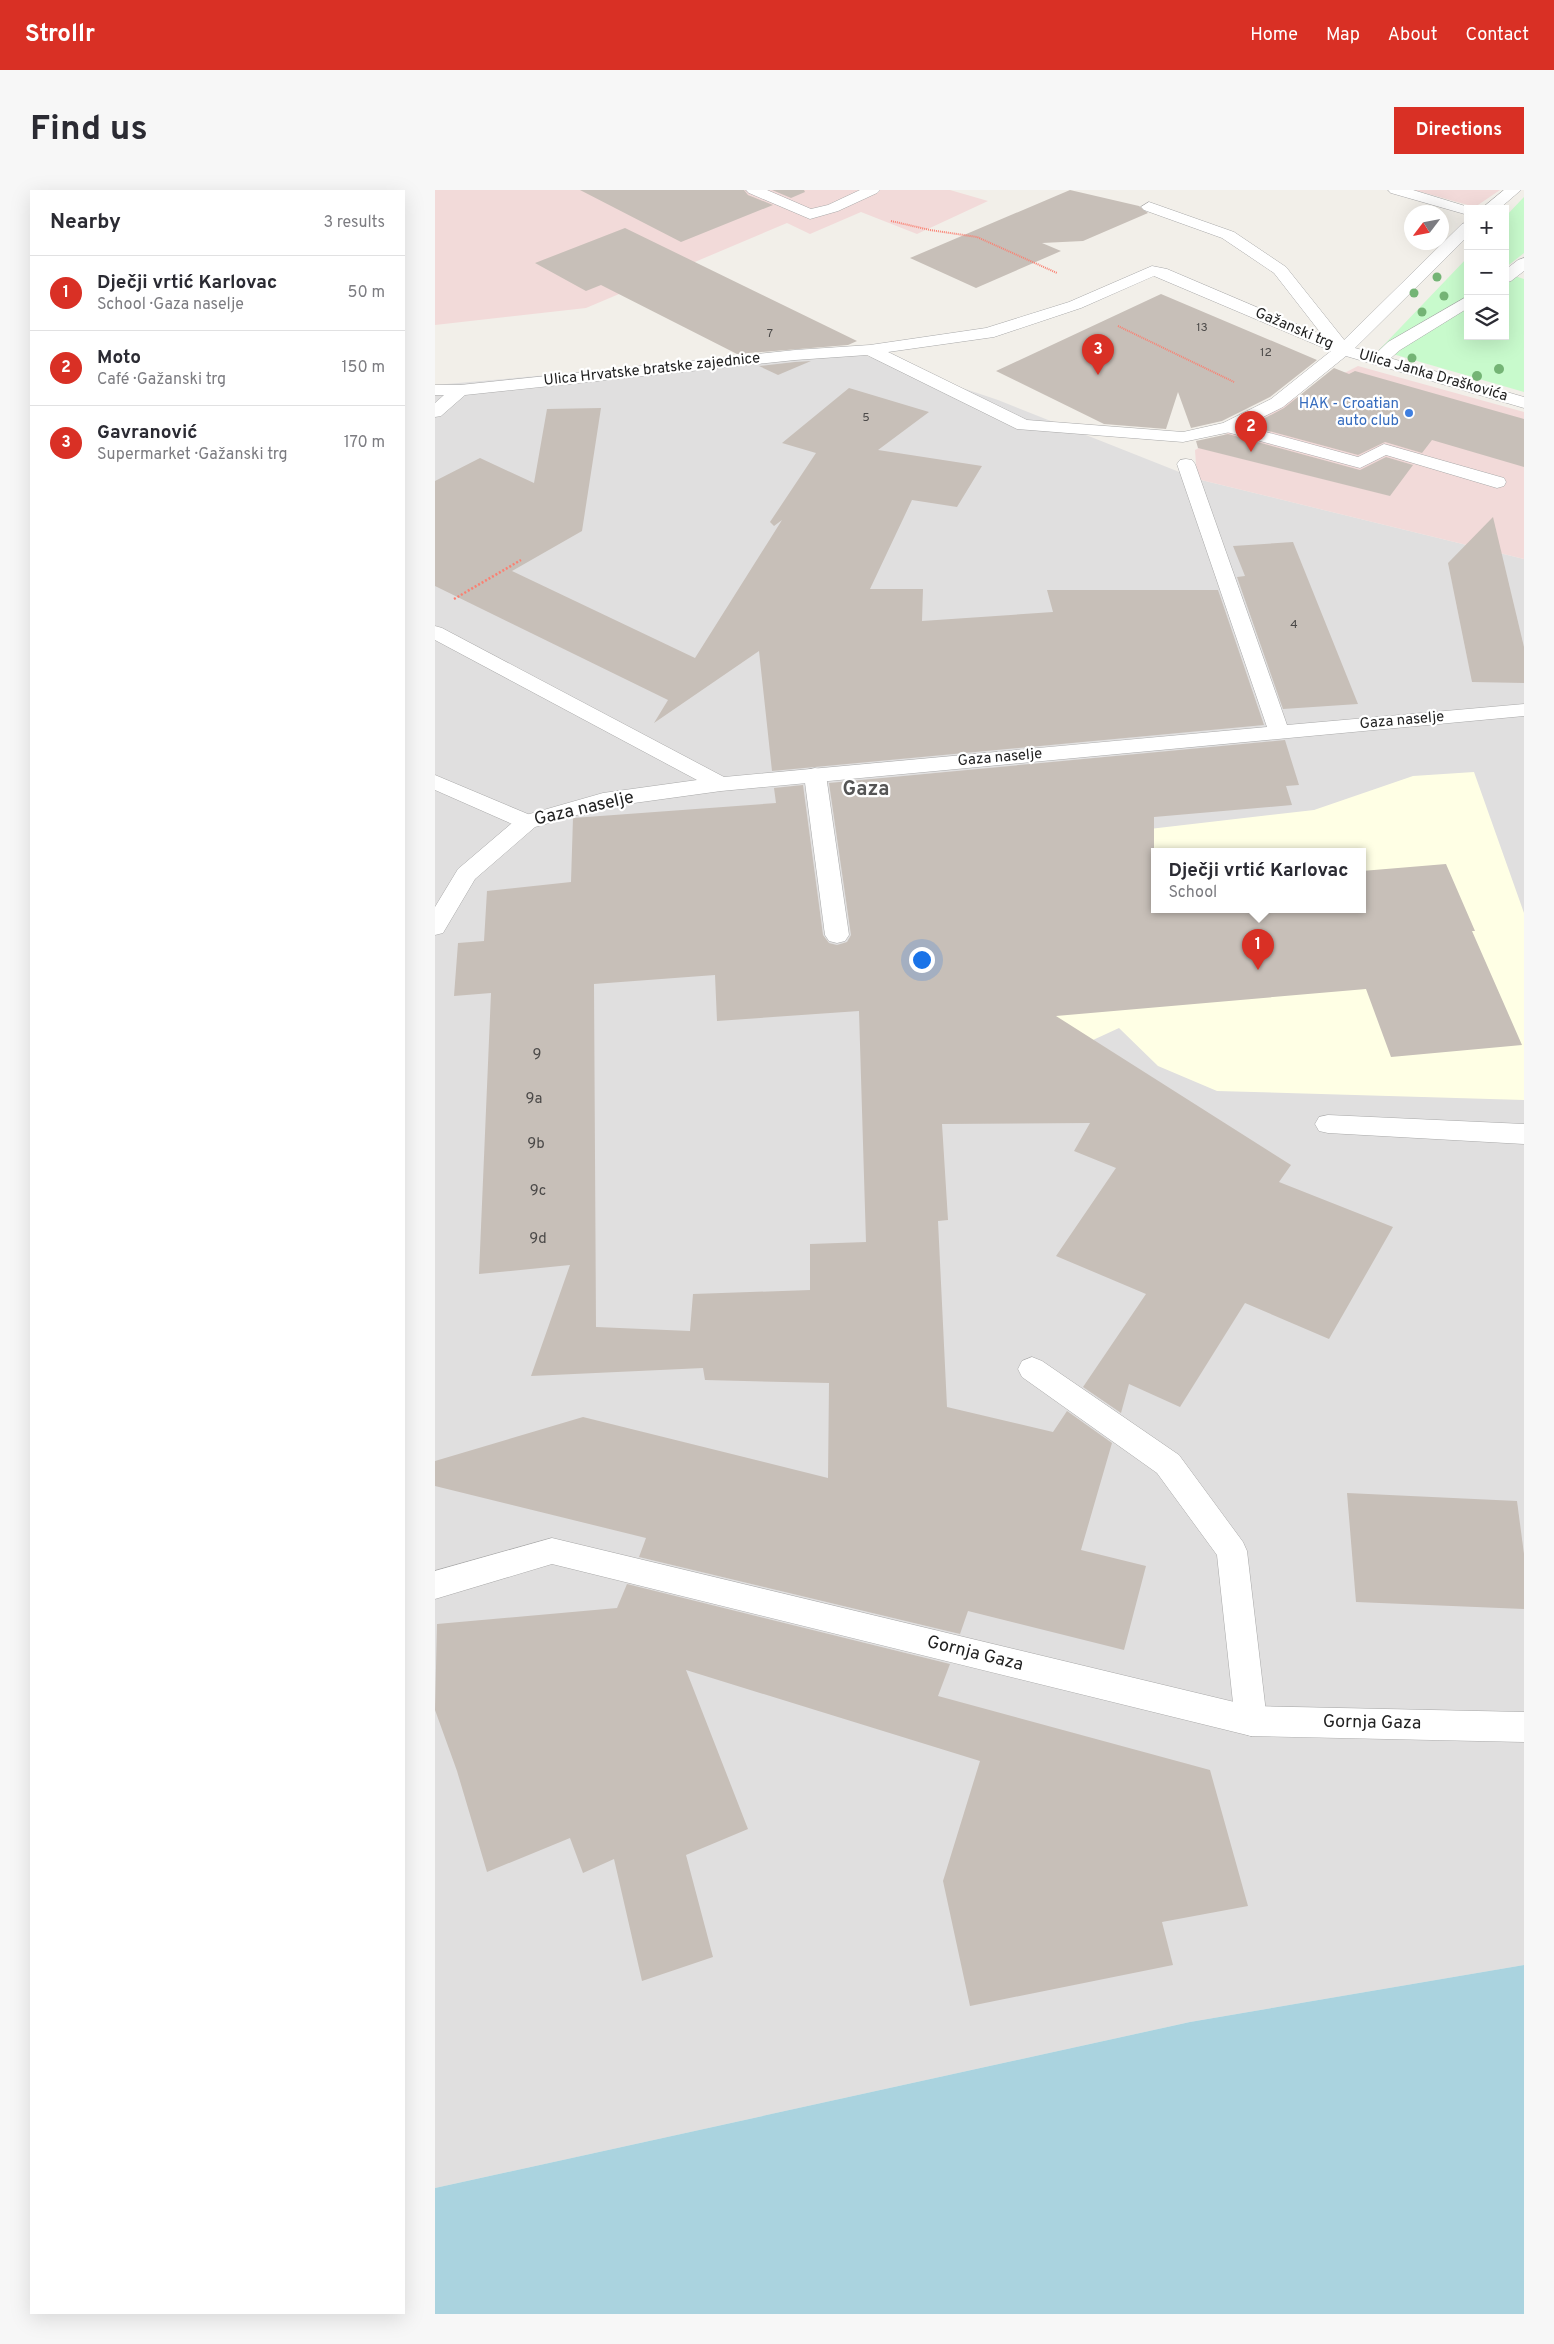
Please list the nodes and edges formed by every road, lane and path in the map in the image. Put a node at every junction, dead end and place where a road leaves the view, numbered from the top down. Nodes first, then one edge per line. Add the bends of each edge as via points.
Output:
1 (754, 190) edge
2 (872, 190) edge
3 (1396, 190) edge
4 (1513, 190) edge
5 (1494, 205) edge
6 (1149, 207) dead end
7 (833, 208) junction
8 (1464, 209) edge
9 (1464, 231) edge
10 (1524, 263) edge
11 (1509, 275) edge
12 (1101, 294) junction
13 (1464, 303) edge
14 (1075, 306) junction
15 (870, 350) junction
16 (1343, 350) junction
17 (1377, 360) junction
18 (435, 390) edge
19 (460, 390) junction
20 (1277, 403) junction
21 (1524, 403) edge
22 (435, 412) edge
23 (1229, 427) junction
24 (1186, 464) dead end
25 (1497, 482) dead end
26 (521, 560) dead end
27 (452, 600) dead end
28 (435, 632) edge
29 (1524, 710) edge
30 (1279, 732) junction
31 (815, 775) junction
32 (435, 782) edge
33 (721, 784) junction
34 (527, 822) junction
35 (435, 927) edge
36 (837, 935) dead end
37 (1328, 1124) dead end
38 (1524, 1134) edge
39 (1033, 1369) dead end
40 (435, 1585) edge
41 (1251, 1721) junction
42 (1524, 1727) edge

1 - 7 street via 810,214
2 - 7 street
3 - 8 street
4 - 5 street
6 - 16 street via 1228,234 1281,270
7 - 12 path via 929,230 977,236
9 - 16 street
10 - 11 street
12 - 14 street, Gažanski trg
12 - 16 street, Gažanski trg via 1147,272 1161,272
13 - 17 street
14 - 15 street, Gažanski trg via 988,333
14 - 20 path
15 - 19 street, Ulica Hrvatske bratske zajednice
15 - 23 street, Gažanski trg via 1023,425 1183,437
16 - 17 street, Ulica Janka Draškovića
16 - 20 street, Gažanski trg
17 - 21 street, Ulica Janka Draškovića
18 - 19 street, Ulica Hrvatske bratske zajednice
19 - 22 street
20 - 23 street, Gažanski trg
23 - 25 street via 1360,463 1384,449
24 - 30 street
26 - 27 path
28 - 33 street
29 - 30 street, Gaza naselje
30 - 31 street, Gaza naselje
31 - 33 street, Gaza naselje
31 - 36 street
32 - 34 street
33 - 34 street, Gaza naselje via 603,800
34 - 35 street, Gaza naselje via 466,874
37 - 38 street
39 - 41 street via 1168,1464 1232,1551
40 - 41 street, Gornja Gaza via 551,1551
41 - 42 street, Gornja Gaza

